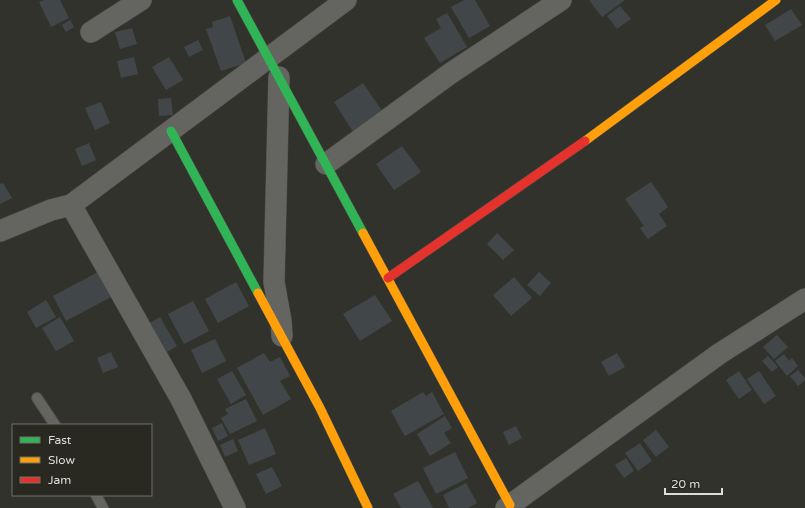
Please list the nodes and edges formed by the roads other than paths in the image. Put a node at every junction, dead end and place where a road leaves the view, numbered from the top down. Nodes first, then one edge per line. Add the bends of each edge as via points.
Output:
1 (141, 0) edge
2 (237, 0) edge
3 (346, 0) edge
4 (561, 0) edge
5 (776, 0) edge
6 (91, 32) dead end
7 (269, 58) junction
8 (279, 77) junction
9 (170, 131) junction
10 (326, 164) junction
11 (71, 205) junction
12 (0, 231) edge
13 (388, 278) junction
14 (805, 299) edge
15 (282, 337) junction
16 (37, 398) dead end
17 (54, 424) edge
18 (97, 496) edge
19 (508, 507) edge
20 (103, 508) edge
21 (235, 508) edge
22 (368, 508) edge

1 - 6 street
2 - 7 street
3 - 7 street
4 - 10 street via 451,73
5 - 13 street via 578,146
7 - 8 street
7 - 9 street
8 - 10 street
8 - 15 street via 274,282
9 - 11 street
9 - 15 street
10 - 13 street
11 - 12 street via 51,210
11 - 21 street via 181,399
13 - 19 street
14 - 19 street via 719,354
15 - 22 street via 320,408
16 - 17 lane
18 - 20 lane

